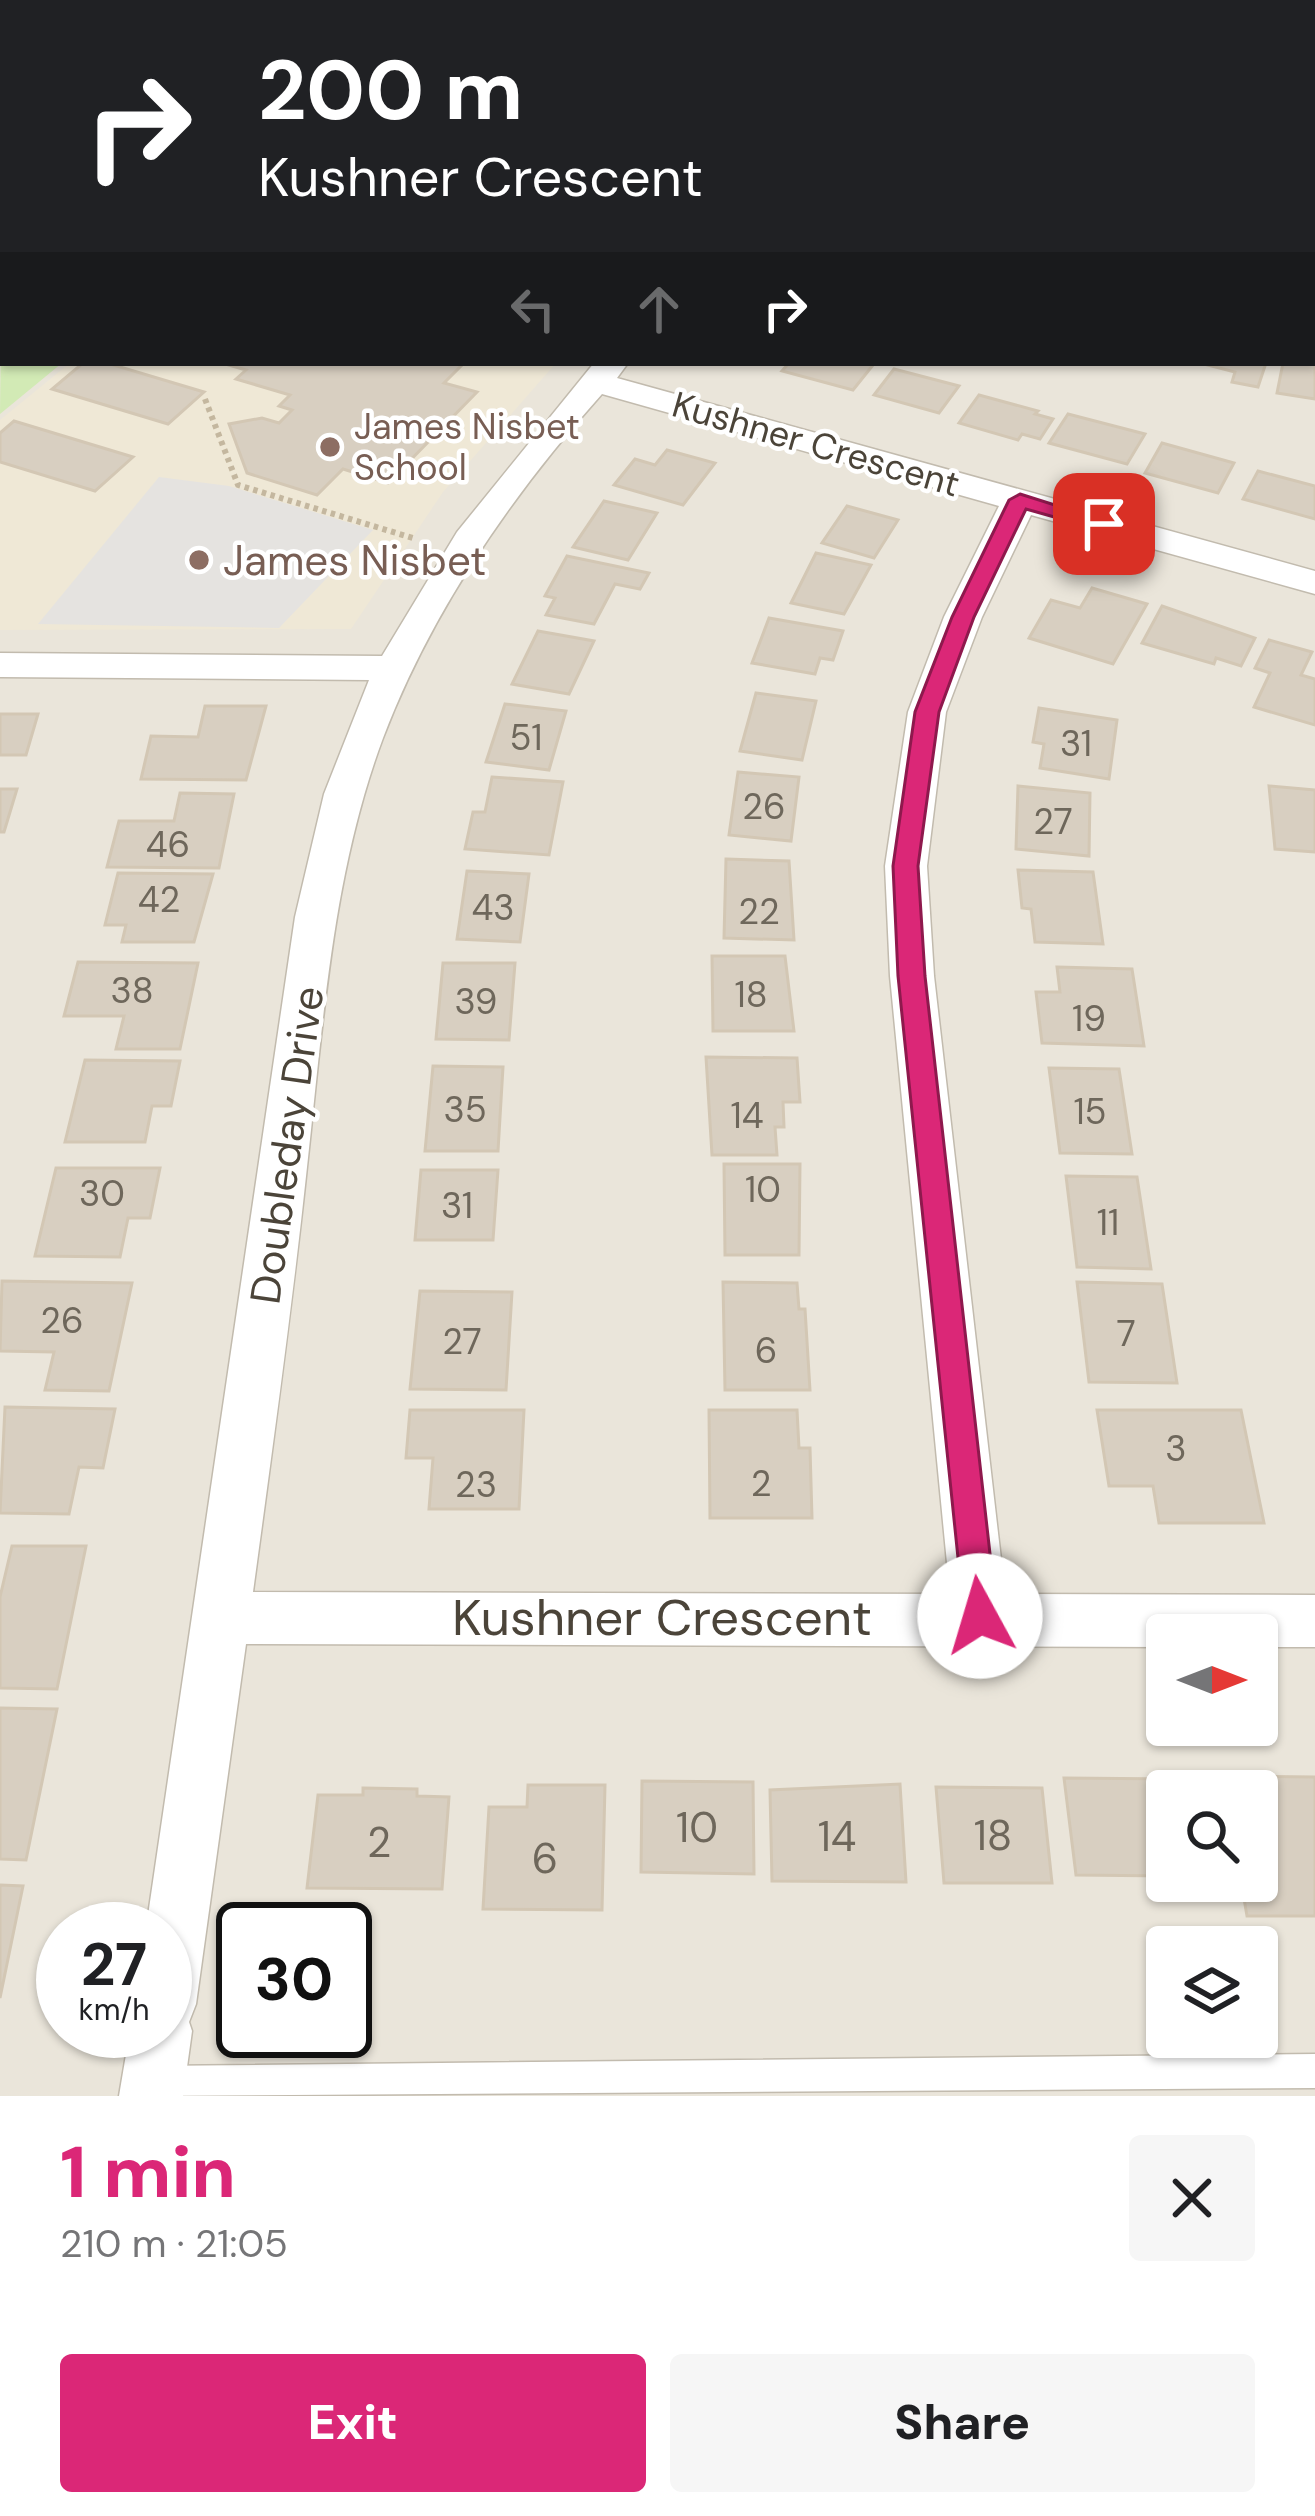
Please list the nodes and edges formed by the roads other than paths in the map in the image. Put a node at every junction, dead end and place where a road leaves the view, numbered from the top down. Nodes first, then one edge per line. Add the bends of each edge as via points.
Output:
1 (603, 372) edge
2 (1020, 500) junction
3 (1315, 583) edge
4 (0, 665) edge
5 (393, 668) junction
6 (980, 1616) junction
7 (224, 1618) junction
8 (1315, 1621) edge
9 (181, 1902) edge
10 (155, 2070) edge
11 (1315, 2071) edge

1 - 2 street, Kushner Crescent
1 - 5 street, Doubleday Drive via 502,490
2 - 3 street, Kushner Crescent
2 - 6 street via 927,712 906,866
4 - 5 street
5 - 7 street, Doubleday Drive via 340,820 312,960
6 - 7 street, Kushner Crescent
6 - 8 street, Kushner Crescent
7 - 9 street, Doubleday Drive
10 - 11 lane

